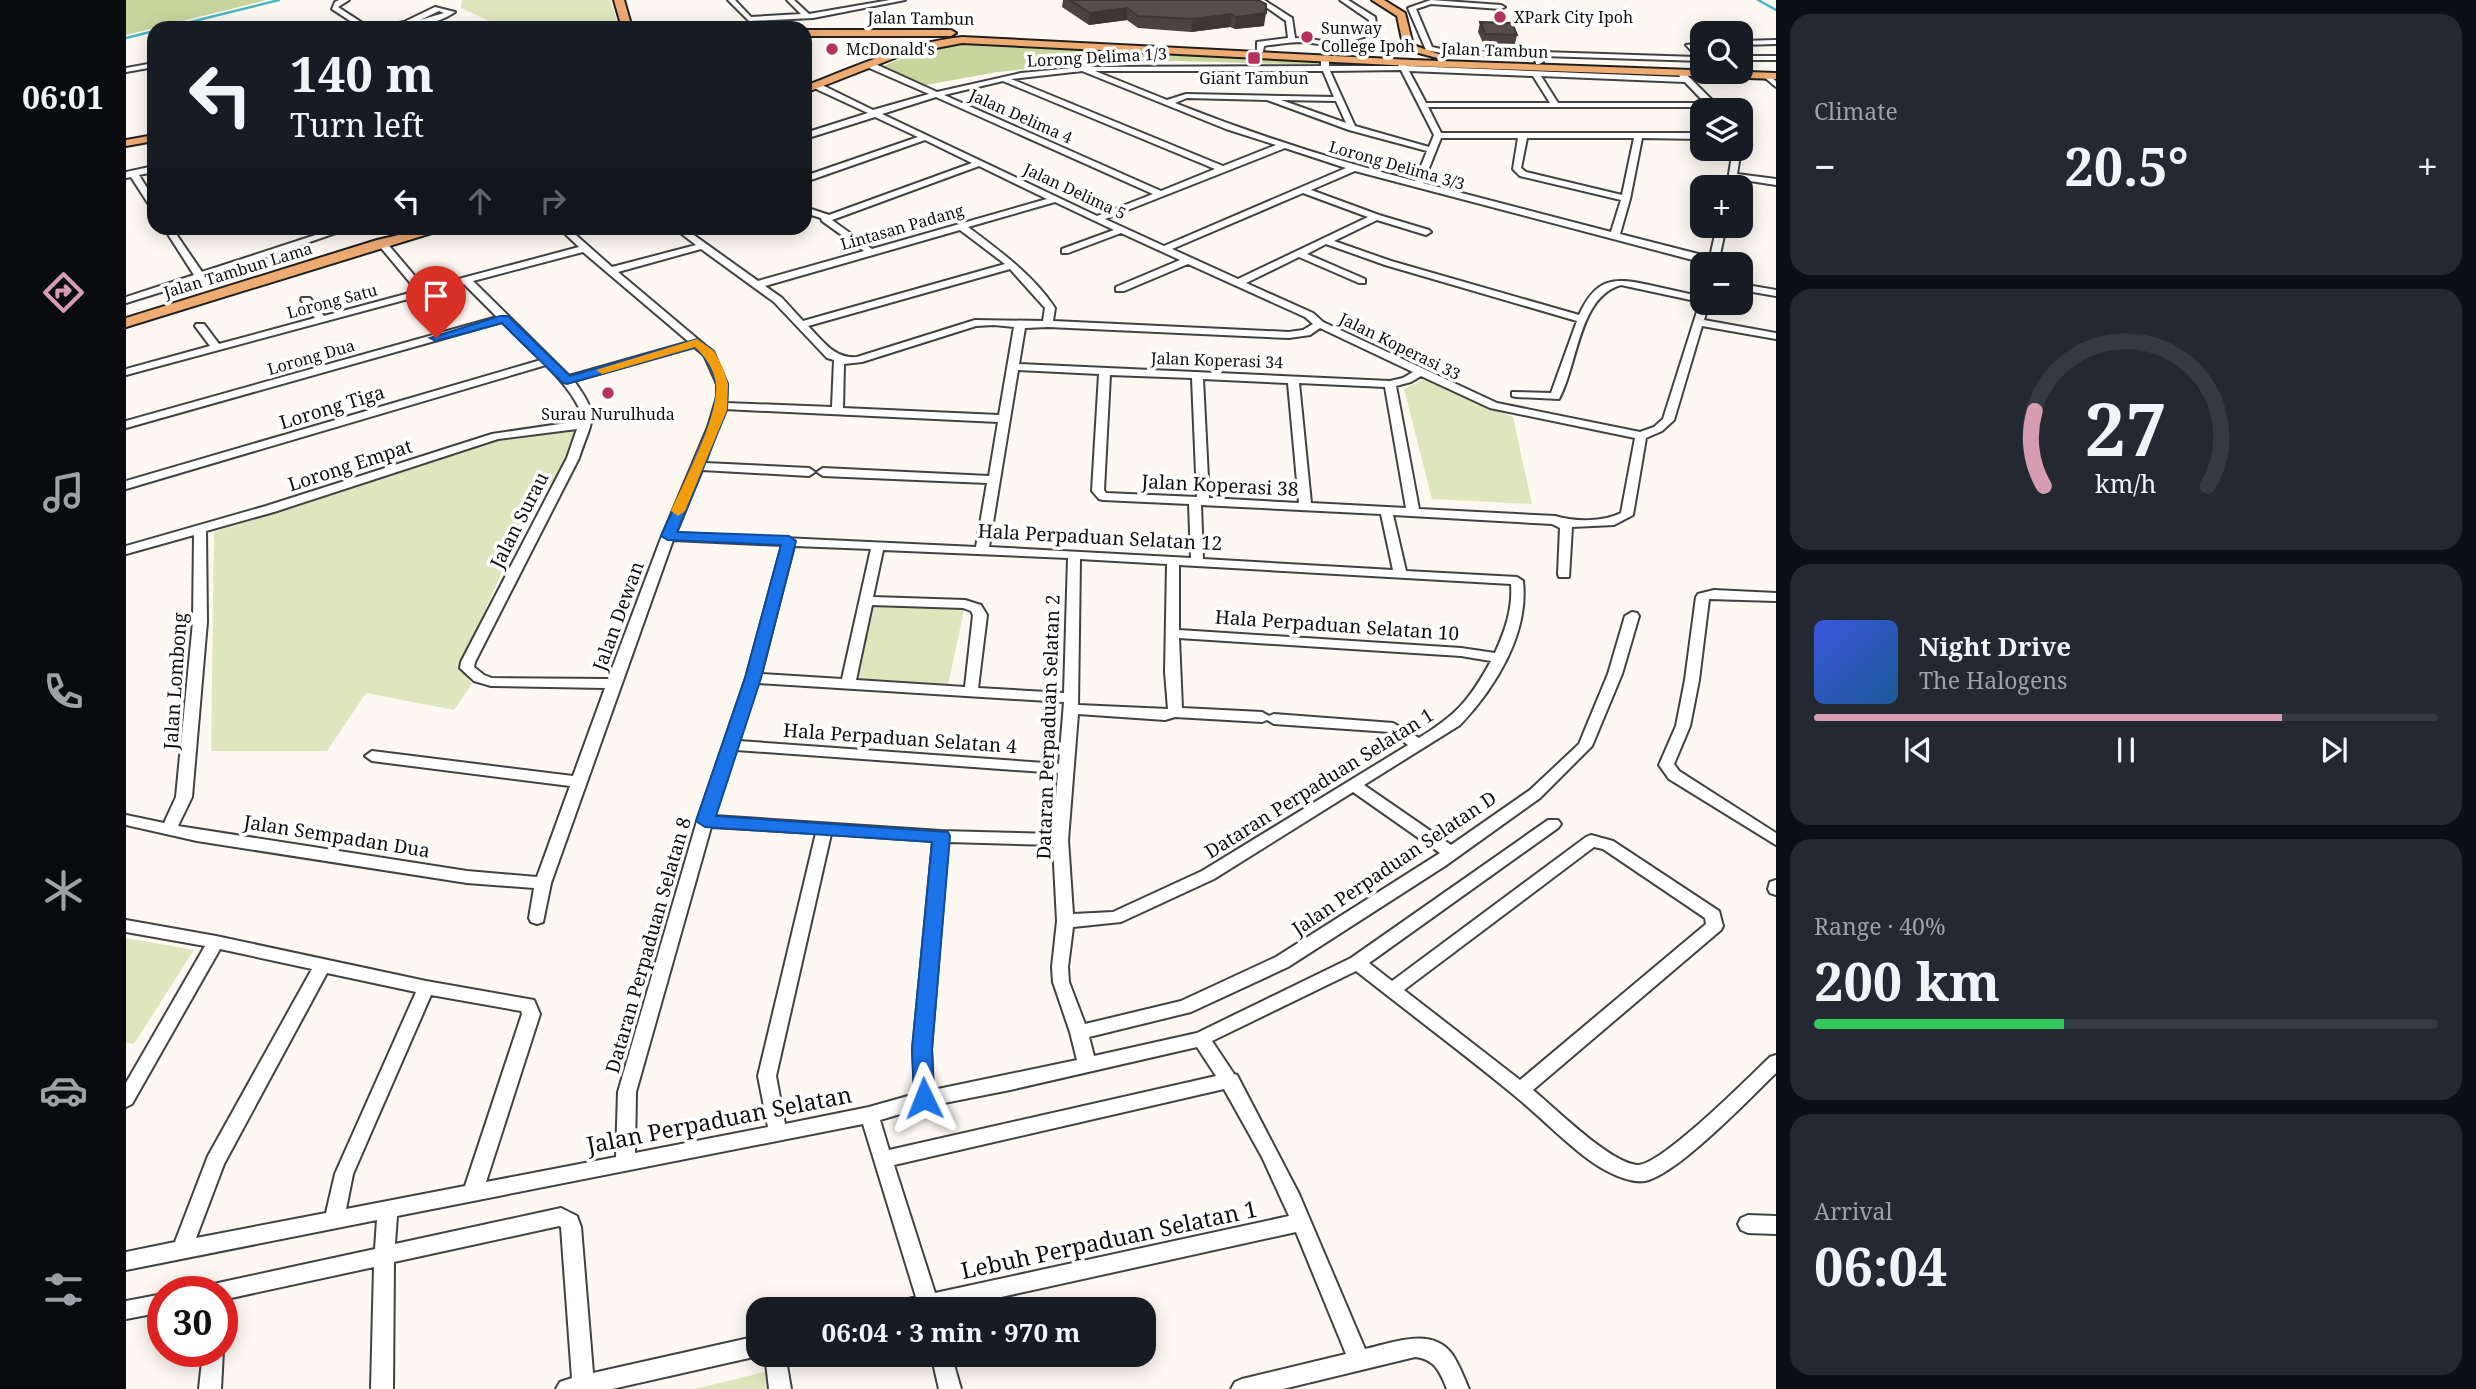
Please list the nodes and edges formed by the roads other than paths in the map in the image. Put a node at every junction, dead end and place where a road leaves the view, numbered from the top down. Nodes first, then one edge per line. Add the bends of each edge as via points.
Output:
1 (346, 0) edge
2 (619, 0) edge
3 (629, 0) edge
4 (731, 0) edge
5 (790, 0) edge
6 (848, 0) edge
7 (902, 0) edge
8 (1259, 0) edge
9 (1343, 0) edge
10 (1367, 0) edge
11 (1377, 0) edge
12 (1501, 7) dead end
13 (858, 9) junction
14 (1413, 11) junction
15 (1394, 12) junction
16 (807, 16) junction
17 (355, 21) edge
18 (411, 21) edge
19 (418, 21) edge
20 (625, 21) edge
21 (633, 21) edge
22 (812, 33) edge
23 (856, 33) junction
24 (1080, 40) junction
25 (1292, 40) junction
26 (942, 42) junction
27 (1776, 42) edge
28 (1753, 43) edge
29 (1260, 47) junction
30 (1404, 56) junction
31 (1541, 57) junction
32 (890, 58) junction
33 (1753, 58) edge
34 (1776, 58) edge
35 (1690, 59) edge
36 (1595, 60) junction
37 (1325, 63) junction
38 (147, 66) edge
39 (868, 66) junction
40 (1690, 67) edge
41 (1082, 69) junction
42 (126, 70) edge
43 (1753, 72) edge
44 (1578, 73) junction
45 (1773, 74) edge
46 (1537, 76) junction
47 (1684, 76) junction
48 (1004, 79) junction
49 (1776, 85) edge
50 (817, 86) junction
51 (812, 88) edge
52 (936, 94) junction
53 (1269, 97) junction
54 (1705, 98) edge
55 (1339, 99) junction
56 (1166, 103) junction
57 (1423, 105) junction
58 (1556, 105) junction
59 (1690, 108) edge
60 (876, 113) junction
61 (1352, 128) junction
62 (812, 134) edge
63 (1438, 135) junction
64 (1523, 135) junction
65 (1690, 136) edge
66 (928, 137) junction
67 (1638, 137) junction
68 (147, 139) edge
69 (126, 143) edge
70 (1282, 146) junction
71 (1432, 150) junction
72 (981, 163) junction
73 (1354, 168) junction
74 (1222, 169) junction
75 (147, 170) edge
76 (129, 174) edge
77 (812, 176) edge
78 (1753, 179) edge
79 (1776, 182) edge
80 (1417, 186) junction
81 (1303, 190) junction
82 (1161, 194) junction
83 (147, 197) edge
84 (1055, 199) junction
85 (1626, 199) junction
86 (812, 212) edge
87 (827, 217) junction
88 (1376, 217) junction
89 (1097, 219) junction
90 (961, 226) junction
91 (1122, 230) junction
92 (1426, 232) dead end
93 (173, 235) edge
94 (324, 235) edge
95 (414, 235) edge
96 (571, 235) edge
97 (688, 235) edge
98 (1614, 237) junction
99 (1325, 241) junction
100 (382, 243) junction
101 (701, 246) junction
102 (586, 248) junction
103 (1164, 249) junction
104 (1065, 251) dead end
105 (871, 252) junction
106 (1299, 254) junction
107 (1690, 257) edge
108 (1188, 260) junction
109 (1012, 265) junction
110 (610, 271) junction
111 (200, 277) junction
112 (467, 281) junction
113 (1362, 281) dead end
114 (1238, 283) junction
115 (756, 285) junction
116 (1120, 289) dead end
117 (1753, 289) edge
118 (424, 293) junction
119 (1776, 293) edge
120 (1690, 299) edge
121 (126, 300) edge
122 (306, 300) dead end
123 (1700, 315) edge
124 (504, 318) junction
125 (1581, 319) junction
126 (126, 320) edge
127 (322, 320) junction
128 (1699, 322) junction
129 (803, 324) junction
130 (1048, 324) junction
131 (1319, 324) junction
132 (201, 326) dead end
133 (1018, 329) junction
134 (1776, 336) edge
135 (697, 343) junction
136 (217, 348) junction
137 (839, 360) junction
138 (548, 361) junction
139 (1012, 367) junction
140 (1105, 371) junction
141 (126, 372) edge
142 (1419, 373) junction
143 (1197, 375) junction
144 (1293, 379) junction
145 (567, 380) junction
146 (1390, 383) junction
147 (1517, 394) dead end
148 (721, 406) junction
149 (837, 411) junction
150 (1004, 419) junction
151 (586, 424) junction
152 (126, 425) edge
153 (1640, 436) junction
154 (697, 466) junction
155 (994, 480) junction
156 (126, 485) edge
157 (1199, 501) junction
158 (1305, 506) junction
159 (1386, 511) junction
160 (1413, 512) junction
161 (1566, 524) junction
162 (200, 530) junction
163 (668, 536) junction
164 (789, 541) junction
165 (878, 545) junction
166 (126, 550) edge
167 (982, 550) junction
168 (1074, 555) junction
169 (1174, 561) junction
170 (1197, 562) junction
171 (1564, 573) dead end
172 (1400, 574) junction
173 (1520, 593) joint
174 (1776, 597) edge
175 (865, 601) junction
176 (1632, 616) dead end
177 (1174, 634) junction
178 (1498, 658) junction
179 (753, 678) junction
180 (613, 684) junction
181 (848, 684) junction
182 (971, 692) junction
183 (1071, 704) junction
184 (1175, 712) junction
185 (732, 745) junction
186 (1419, 745) junction
187 (372, 756) dead end
188 (1066, 769) junction
189 (580, 782) junction
190 (1354, 786) junction
191 (126, 820) edge
192 (705, 821) junction
193 (1553, 824) dead end
194 (825, 828) junction
195 (169, 831) junction
196 (941, 836) junction
197 (1060, 840) junction
198 (1776, 840) edge
199 (1451, 853) junction
200 (543, 883) junction
201 (537, 918) dead end
202 (1065, 921) junction
203 (126, 926) edge
204 (216, 942) junction
205 (1357, 963) junction
206 (322, 966) junction
207 (426, 988) junction
208 (1392, 990) junction
209 (1079, 1032) junction
210 (1201, 1039) junction
211 (1776, 1062) edge
212 (1087, 1065) junction
213 (1231, 1080) junction
214 (1520, 1090) junction
215 (924, 1098) junction
216 (126, 1099) edge
217 (869, 1115) junction
218 (778, 1133) junction
219 (883, 1159) junction
220 (625, 1163) junction
221 (473, 1192) junction
222 (388, 1208) junction
223 (334, 1219) junction
224 (1301, 1222) junction
225 (1748, 1224) dead end
226 (1776, 1225) edge
227 (183, 1248) junction
228 (384, 1256) junction
229 (126, 1261) edge
230 (238, 1287) edge
231 (926, 1297) edge
232 (969, 1297) edge
233 (147, 1306) edge
234 (126, 1310) edge
235 (746, 1349) edge
236 (1359, 1359) junction
237 (212, 1367) edge
238 (777, 1367) edge
239 (944, 1367) edge
240 (1276, 1385) edge
241 (575, 1387) edge
242 (210, 1389) edge
243 (382, 1389) edge
244 (780, 1389) edge
245 (950, 1389) edge
246 (1242, 1389) edge
247 (1458, 1389) edge

1 - 17 street via 334,8
2 - 20 main road
3 - 21 main road
4 - 16 street via 749,19
5 - 16 street
6 - 13 street
7 - 13 street
8 - 25 street via 1289,20
9 - 25 street via 1372,19 1374,37 1363,43
10 - 15 main road
11 - 15 main road
12 - 14 street via 1431,2 1418,4
13 - 16 street
14 - 15 street
14 - 31 street via 1429,48
15 - 30 main road via 1405,19
18 - 19 street via 438,9 451,12
22 - 23 main road, Jalan Tambun
23 - 24 main road, Jalan Tambun
23 - 32 main road via 900,41 902,47
24 - 26 main road via 947,36 909,41
24 - 29 main road, Jalan Tambun
25 - 29 street
26 - 32 main road
26 - 37 main road, Jalan Tambun
27 - 28 street
29 - 30 main road, Jalan Tambun
30 - 31 main road, Jalan Tambun
30 - 37 main road, Jalan Tambun
30 - 44 main road, Jalan Tambun
30 - 46 street
30 - 57 street
31 - 36 main road, Jalan Tambun
32 - 39 main road
33 - 34 street
35 - 36 street
36 - 40 main road, Jalan Tambun
37 - 41 street, Lorong Delima 1/3
37 - 55 street
38 - 42 street
39 - 50 main road
39 - 52 street, Jalan Delima 4
41 - 48 street, Lorong Delima 1/3
41 - 56 street, Lorong Delima 3/3
43 - 45 main road
44 - 46 street
44 - 47 main road, Jalan Tambun
45 - 47 main road, Jalan Tambun
45 - 49 street
46 - 58 street
47 - 54 street
48 - 52 street, Lorong Delima 1/3
48 - 74 street
50 - 51 main road
50 - 60 street, Jalan Delima 5
52 - 60 street, Lorong Delima 1/3
52 - 82 street, Jalan Delima 4
53 - 55 street
53 - 56 street via 1182,96
53 - 61 street via 1272,102
55 - 61 street
56 - 70 street, Lorong Delima 3/3
57 - 58 street
57 - 63 street
58 - 59 street
60 - 62 street, Lorong Delima 1/3
60 - 66 street, Jalan Delima 5
61 - 71 street
63 - 64 street
63 - 71 street
64 - 67 street
64 - 85 street via 1517,169 1523,174
65 - 67 street
66 - 72 street, Jalan Delima 5
66 - 77 street
67 - 85 street
68 - 69 main road
70 - 73 street, Lorong Delima 3/3
70 - 74 street
71 - 80 street
72 - 84 street, Jalan Delima 5
72 - 87 street
73 - 80 street, Lorong Delima 3/3
73 - 81 street
74 - 82 street
75 - 76 street
76 - 83 street
78 - 79 street
80 - 98 street, Lorong Delima 3/3
81 - 88 street
81 - 103 street
82 - 89 street
84 - 89 street, Jalan Delima 5
84 - 90 street, Lintasan Padang
85 - 98 street
86 - 87 street
87 - 105 street
88 - 92 street
88 - 99 street
89 - 91 street, Jalan Delima 5
90 - 105 street, Lintasan Padang
90 - 109 street
91 - 103 street, Jalan Delima 5
91 - 104 street
93 - 111 street
94 - 111 street
95 - 100 main road, Jalan Tambun Lama
96 - 102 street, Jalan Dewan
97 - 101 street
98 - 107 street, Lorong Delima 3/3
99 - 106 street
99 - 125 street
100 - 118 street
100 - 126 main road, Jalan Tambun Lama
101 - 110 street
101 - 115 street
102 - 110 street, Jalan Dewan
102 - 112 street, Lorong Satu
103 - 108 street, Jalan Delima 5
105 - 115 street, Lintasan Padang
106 - 113 street
106 - 114 street
108 - 114 street, Jalan Delima 5
108 - 116 street
109 - 129 street
109 - 130 street via 1046,302
110 - 135 street, Jalan Dewan
111 - 121 street
112 - 118 street, Lorong Satu
112 - 124 street
114 - 131 street, Jalan Delima 5 via 1309,315
115 - 129 street
117 - 119 street
118 - 127 street, Lorong Satu
120 - 125 street via 1615,282 1600,290
122 - 127 street
123 - 128 street
124 - 138 street
124 - 152 street, Lorong Dua
125 - 147 street via 1555,397
127 - 136 street, Lorong Satu
128 - 134 street
128 - 153 street via 1668,420
129 - 137 street
130 - 131 street, Jalan Koperasi 33 via 1283,335 1306,333
130 - 133 street, Jalan Koperasi 33
131 - 142 street, Jalan Koperasi 33
132 - 136 street
133 - 137 street, Jalan Koperasi 33 via 994,322 975,323 858,360
133 - 139 street
135 - 145 street
135 - 148 street, Jalan Dewan via 717,368
136 - 141 street, Lorong Satu
137 - 149 street
138 - 145 street
138 - 156 street, Lorong Tiga
139 - 140 street, Jalan Koperasi 34
139 - 150 street
140 - 143 street, Jalan Koperasi 34
140 - 157 street, Jalan Koperasi 38 via 1098,493
142 - 146 street, Jalan Koperasi 34
142 - 153 street, Jalan Koperasi 33 via 1494,407
143 - 144 street, Jalan Koperasi 34
143 - 157 street
144 - 146 street, Jalan Koperasi 34
144 - 158 street
145 - 151 street via 586,407
146 - 160 street
148 - 149 street
148 - 154 street, Jalan Dewan
149 - 150 street
150 - 155 street
151 - 162 street, Lorong Empat via 496,436
151 - 180 street, Jalan Surau via 467,668 491,682
153 - 161 street, Jalan Koperasi 38 via 1627,515 1614,521
154 - 155 street
154 - 163 street, Jalan Dewan
155 - 167 street
157 - 158 street, Jalan Koperasi 38
157 - 170 street
158 - 159 street, Jalan Koperasi 38
159 - 160 street, Jalan Koperasi 38
159 - 172 street
160 - 161 street, Jalan Koperasi 38 via 1549,519
161 - 171 street
162 - 166 street, Lorong Empat
162 - 195 street, Jalan Lombong via 200,622 184,797
163 - 164 street, Hala Perpaduan Selatan 12
163 - 180 street, Jalan Dewan
164 - 165 street, Hala Perpaduan Selatan 12
164 - 179 street, Dataran Perpaduan Selatan 8
165 - 167 street, Hala Perpaduan Selatan 12
165 - 175 street
167 - 168 street, Hala Perpaduan Selatan 12
168 - 169 street, Hala Perpaduan Selatan 12
168 - 183 street, Dataran Perpaduan Selatan 2
169 - 170 street, Hala Perpaduan Selatan 12
169 - 177 street
170 - 172 street, Hala Perpaduan Selatan 12
172 - 173 street, Hala Perpaduan Selatan 12 via 1517,581
173 - 178 street, Dataran Perpaduan Selatan 1 via 1516,618
174 - 198 street via 1703,597 1683,726 1666,765 1674,775
175 - 181 street
175 - 182 street via 976,608 980,615
176 - 199 street, Jalan Perpaduan Selatan D via 1615,674 1585,746 1535,794
177 - 178 street, Hala Perpaduan Selatan 10
177 - 184 street
178 - 186 street, Dataran Perpaduan Selatan 1 via 1471,708
179 - 181 street
179 - 185 street, Dataran Perpaduan Selatan 8
180 - 189 street, Jalan Dewan
181 - 182 street
182 - 183 street
183 - 184 street via 1165,715
183 - 188 street, Dataran Perpaduan Selatan 2
184 - 186 street via 1393,728
185 - 188 street, Hala Perpaduan Selatan 4
185 - 192 street, Dataran Perpaduan Selatan 8
186 - 190 street, Dataran Perpaduan Selatan 1
187 - 189 street
188 - 197 street, Dataran Perpaduan Selatan 2
189 - 200 street, Jalan Dewan
190 - 199 street
190 - 202 street, Dataran Perpaduan Selatan 1 via 1208,875 1115,918
191 - 195 street, Jalan Sempadan Dua
192 - 194 street
192 - 220 street, Dataran Perpaduan Selatan 8 via 627,1092
193 - 205 street, Jalan Perpaduan Selatan
194 - 196 street
194 - 218 street via 767,1076
195 - 200 street, Jalan Sempadan Dua via 467,877
196 - 197 street
196 - 215 street via 922,1049
197 - 202 street, Dataran Perpaduan Selatan 2
199 - 209 street, Jalan Perpaduan Selatan D via 1251,979 1185,1007
200 - 201 street, Jalan Dewan
202 - 209 street, Dataran Perpaduan Selatan 2 via 1061,982
203 - 204 street
204 - 206 street
204 - 216 street
205 - 208 street
205 - 210 street, Jalan Perpaduan Selatan
206 - 207 street
206 - 227 street via 215,1162
207 - 221 street via 517,1002 528,1005 531,1014
207 - 223 street via 344,1174
208 - 214 street
208 - 214 street via 1586,845 1598,841 1713,915 1714,926
209 - 212 street, Dataran Perpaduan Selatan 2
210 - 212 street, Jalan Perpaduan Selatan
210 - 213 street
211 - 214 street via 1714,1122 1645,1172 1611,1164
212 - 215 street, Jalan Perpaduan Selatan
213 - 219 street
213 - 224 street
215 - 217 street, Jalan Perpaduan Selatan
217 - 218 street, Jalan Perpaduan Selatan
217 - 219 street
218 - 220 street, Jalan Perpaduan Selatan
219 - 231 street
220 - 221 street, Jalan Perpaduan Selatan
221 - 222 street, Jalan Perpaduan Selatan
222 - 223 street, Jalan Perpaduan Selatan
222 - 228 street
223 - 227 street, Jalan Perpaduan Selatan
224 - 232 street, Lebuh Perpaduan Selatan 1
224 - 236 street
225 - 226 street
227 - 229 street, Jalan Perpaduan Selatan
228 - 230 street
228 - 241 street via 566,1219 571,1227
228 - 243 street
233 - 234 street
235 - 241 street
236 - 240 street
236 - 247 street via 1431,1347 1442,1356
237 - 242 street
238 - 244 street
239 - 245 street
240 - 246 street

